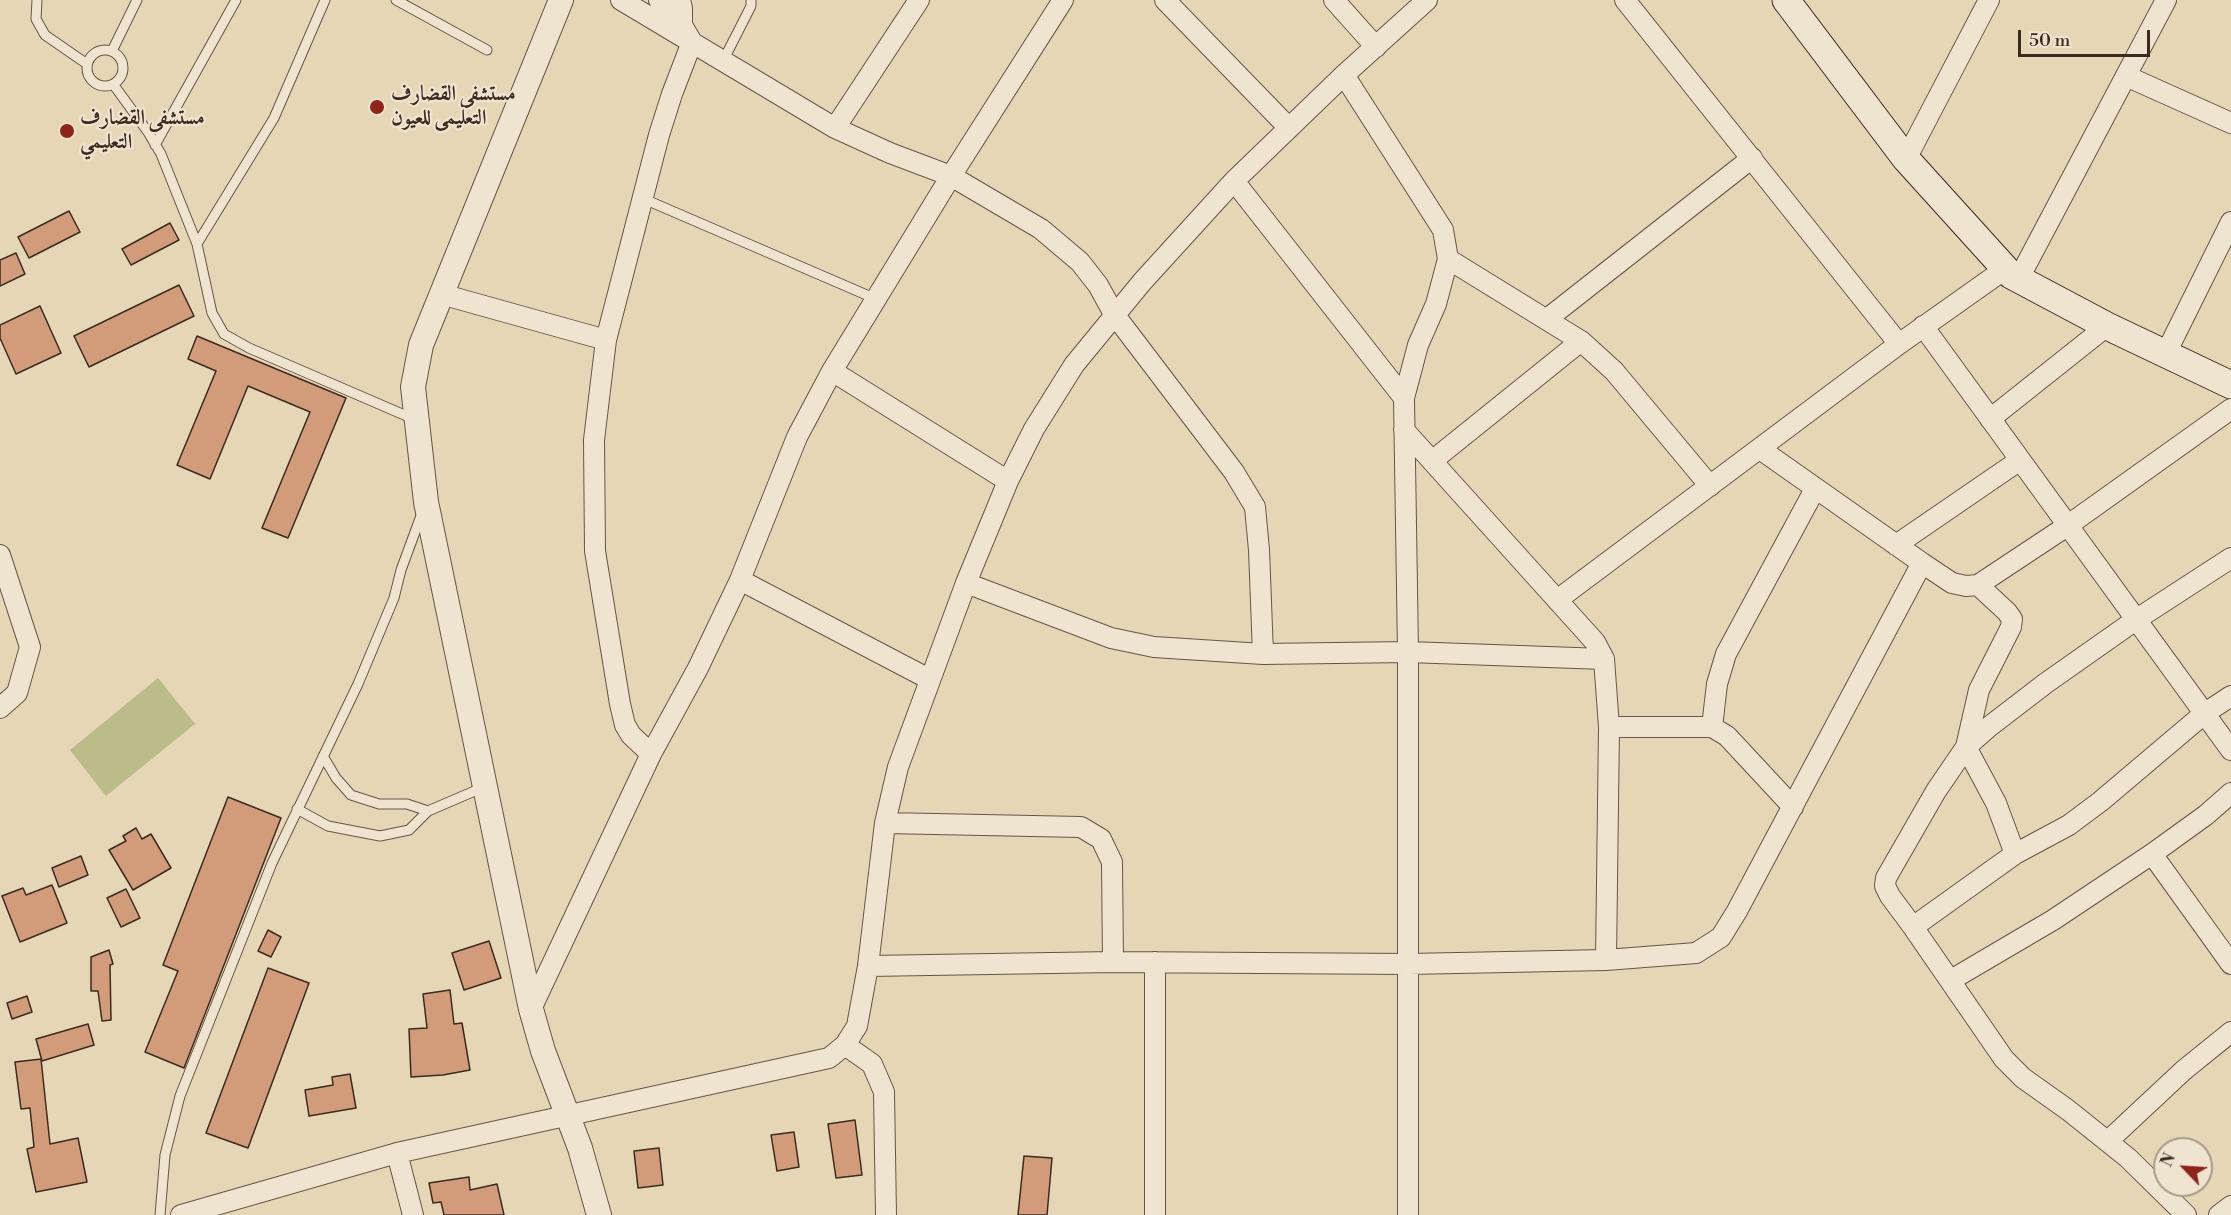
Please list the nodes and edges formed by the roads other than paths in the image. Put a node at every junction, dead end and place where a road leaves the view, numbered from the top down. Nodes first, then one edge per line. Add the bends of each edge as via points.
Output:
1 (37, 0) edge
2 (137, 0) edge
3 (236, 0) edge
4 (325, 0) edge
5 (396, 0) edge
6 (561, 0) edge
7 (621, 0) edge
8 (659, 0) edge
9 (680, 0) edge
10 (752, 0) edge
11 (919, 0) edge
12 (1063, 0) edge
13 (1165, 0) edge
14 (1334, 0) edge
15 (1426, 0) edge
16 (1625, 0) edge
17 (1786, 0) edge
18 (1989, 0) edge
19 (2166, 0) edge
20 (682, 25) junction
21 (692, 42) junction
22 (1376, 46) junction
23 (487, 50) dead end
24 (112, 51) junction
25 (723, 61) junction
26 (87, 64) junction
27 (1344, 75) junction
28 (2126, 76) junction
29 (113, 84) junction
30 (2231, 123) edge
31 (835, 128) junction
32 (1289, 129) junction
33 (155, 145) junction
34 (1752, 158) junction
35 (1906, 159) junction
36 (951, 176) junction
37 (1234, 181) junction
38 (644, 199) junction
39 (2231, 222) edge
40 (197, 244) junction
41 (1448, 259) junction
42 (2012, 274) junction
43 (441, 294) junction
44 (876, 299) junction
45 (1114, 314) junction
46 (1547, 319) junction
47 (2107, 326) junction
48 (1923, 327) junction
49 (606, 340) junction
50 (1581, 340) junction
51 (1899, 344) junction
52 (2166, 353) junction
53 (832, 371) junction
54 (2231, 385) edge
55 (1404, 399) junction
56 (2231, 409) edge
57 (1990, 419) junction
58 (416, 420) junction
59 (1404, 430) junction
60 (1760, 449) junction
61 (2020, 460) junction
62 (1432, 461) junction
63 (1008, 481) junction
64 (1710, 486) junction
65 (1815, 489) junction
66 (426, 502) junction
67 (2067, 526) junction
68 (1896, 545) junction
69 (0, 555) edge
70 (2231, 558) edge
71 (1922, 563) junction
72 (740, 580) junction
73 (966, 582) junction
74 (1978, 585) junction
75 (1557, 600) junction
76 (2137, 619) junction
77 (1408, 652) junction
78 (1263, 654) junction
79 (1604, 659) junction
80 (929, 679) junction
81 (2231, 696) edge
82 (0, 708) edge
83 (2205, 713) junction
84 (1609, 727) junction
85 (1712, 728) junction
86 (1966, 747) junction
87 (2231, 750) edge
88 (651, 754) junction
89 (323, 756) junction
90 (486, 786) junction
91 (2231, 793) edge
92 (1793, 807) junction
93 (297, 809) junction
94 (428, 811) junction
95 (885, 823) junction
96 (2014, 854) junction
97 (2152, 854) junction
98 (1913, 927) junction
99 (1606, 960) junction
100 (1113, 962) junction
101 (1155, 962) junction
102 (1408, 964) junction
103 (2231, 964) edge
104 (868, 966) junction
105 (1951, 980) junction
106 (531, 1009) junction
107 (2231, 1032) edge
108 (845, 1045) junction
109 (569, 1116) junction
110 (2108, 1142) junction
111 (397, 1153) junction
112 (2231, 1206) edge
113 (160, 1215) edge
114 (181, 1215) edge
115 (412, 1215) edge
116 (599, 1215) edge
117 (886, 1215) edge
118 (1155, 1215) edge
119 (1408, 1215) edge
120 (2186, 1215) edge
121 (2219, 1215) edge

1 - 26 lane via 36,19 45,34
2 - 24 lane
3 - 33 lane
4 - 40 lane via 274,118
5 - 23 lane
6 - 43 street
7 - 21 street
8 - 20 street via 667,14
9 - 20 street
10 - 25 lane
11 - 31 street
12 - 36 street
13 - 32 street
14 - 22 street
15 - 22 street
16 - 34 street
17 - 35 main road
18 - 35 street
19 - 28 street
20 - 21 street
21 - 25 street
21 - 38 street via 662,125
22 - 27 street
24 - 26 lane via 101,50
24 - 29 lane via 123,67
25 - 31 street
26 - 29 lane via 87,74 93,82 102,86
27 - 32 street
27 - 41 street via 1443,230
28 - 30 street
28 - 42 street
29 - 33 lane
31 - 36 street
32 - 37 street
33 - 40 lane
34 - 46 street
34 - 51 street
35 - 42 main road
36 - 44 street
36 - 45 street via 1041,229 1080,262
37 - 45 street
37 - 55 street
38 - 44 lane
38 - 49 street
39 - 52 street
40 - 58 lane via 212,313 224,334
41 - 46 street
41 - 55 street
42 - 47 main road
42 - 48 street
43 - 49 street
43 - 58 street via 421,345 413,387
44 - 53 street
45 - 63 street via 1074,365 1034,429
45 - 78 street via 1234,472 1255,507
46 - 50 street
47 - 52 main road
47 - 57 street
48 - 51 street
48 - 57 street
49 - 88 street via 594,440 595,551 625,725
50 - 62 street
50 - 64 street via 1614,370
51 - 60 street
52 - 54 main road
53 - 63 street
53 - 72 street via 797,437
55 - 59 street
56 - 67 street
57 - 61 street
58 - 66 street
59 - 62 street
59 - 77 street
60 - 64 street
60 - 65 street
61 - 67 street
61 - 68 street
62 - 75 street
63 - 73 street
64 - 75 street
65 - 68 street
65 - 85 street via 1726,654 1717,684
66 - 89 lane via 389,608
66 - 90 street
67 - 74 street
67 - 76 street
68 - 71 street
69 - 82 street via 30,647 17,693
70 - 76 street
71 - 74 street via 1952,583
71 - 92 street
72 - 80 street
72 - 88 street
73 - 78 street via 1111,638 1154,647
73 - 80 street
74 - 86 street via 2012,620 1979,690
75 - 79 street via 1595,642
76 - 83 street
76 - 86 street via 2046,683
77 - 78 street
77 - 79 street
77 - 102 street
79 - 84 street
80 - 95 street via 898,767
81 - 83 street
83 - 87 street
83 - 96 street via 2077,819
84 - 85 street
84 - 99 street
85 - 92 street via 1727,736
86 - 96 street via 1996,803
86 - 98 street via 1936,790 1886,878 1890,896
88 - 106 street
89 - 93 lane
89 - 94 lane via 351,795 379,804 407,804
90 - 94 lane
90 - 106 street
91 - 97 street
92 - 99 street via 1721,937 1696,953
93 - 94 lane via 328,826 380,836 409,830
93 - 113 lane via 180,1096 165,1155
95 - 100 street via 1081,826 1101,838 1112,862
95 - 104 street
96 - 98 street
97 - 103 street
97 - 105 street via 2053,920
98 - 105 street
99 - 102 street
100 - 101 street
100 - 104 street
101 - 102 street
101 - 118 street
102 - 119 street
104 - 108 street via 857,1026
105 - 110 street via 2004,1059
106 - 109 street via 556,1089
107 - 110 street via 2184,1070
108 - 109 street via 829,1058
108 - 117 street via 873,1064 884,1092
109 - 111 street
109 - 116 street
110 - 120 street
111 - 114 street
111 - 115 street
112 - 121 street

